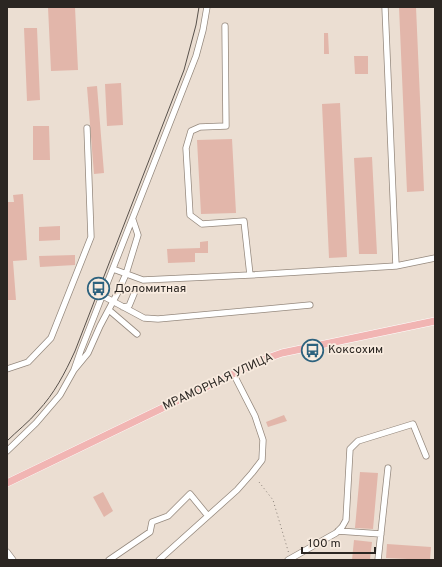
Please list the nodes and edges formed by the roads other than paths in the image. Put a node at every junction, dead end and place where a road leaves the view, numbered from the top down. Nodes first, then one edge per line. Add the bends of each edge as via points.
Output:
1 (207, 7) edge
2 (385, 7) edge
3 (225, 26) dead end
4 (87, 128) dead end
5 (133, 220) junction
6 (435, 258) edge
7 (396, 266) junction
8 (113, 269) junction
9 (126, 274) junction
10 (250, 275) junction
11 (136, 289) dead end
12 (103, 296) junction
13 (113, 301) junction
14 (310, 305) dead end
15 (123, 306) junction
16 (109, 310) junction
17 (435, 321) edge
18 (137, 334) dead end
19 (7, 369) edge
20 (74, 370) junction
21 (233, 373) junction
22 (7, 451) edge
23 (426, 456) dead end
24 (388, 468) dead end
25 (7, 483) edge
26 (208, 516) junction
27 (338, 531) junction
28 (381, 534) junction
29 (7, 552) edge
30 (289, 559) edge
31 (13, 560) edge
32 (109, 560) edge
33 (159, 560) edge
34 (378, 560) edge

1 - 5 street via 196,56
2 - 7 street
3 - 10 street via 226,126 200,127 190,131 186,148 190,215 202,224 244,222
4 - 19 street via 92,237 51,338 28,362
5 - 8 street
5 - 9 street via 138,235
6 - 7 street
7 - 10 street
8 - 9 street
8 - 12 street
9 - 10 street via 143,280
9 - 13 street
11 - 15 street via 128,306
12 - 13 street
12 - 20 street
13 - 15 street
13 - 16 street
14 - 15 street via 158,319 144,318
16 - 18 street
16 - 20 street via 88,353
17 - 21 main road, МРАМОРНАЯ УЛИЦА via 282,353
20 - 22 street via 60,395
21 - 25 main road, МРАМОРНАЯ УЛИЦА
21 - 26 street via 255,416 263,440 262,460 237,490
23 - 27 street via 413,424 358,441 350,450 346,520
24 - 28 street
26 - 32 street via 190,494 168,516 152,522 150,532
26 - 33 street
27 - 28 street
27 - 30 street
28 - 34 street
29 - 31 street

